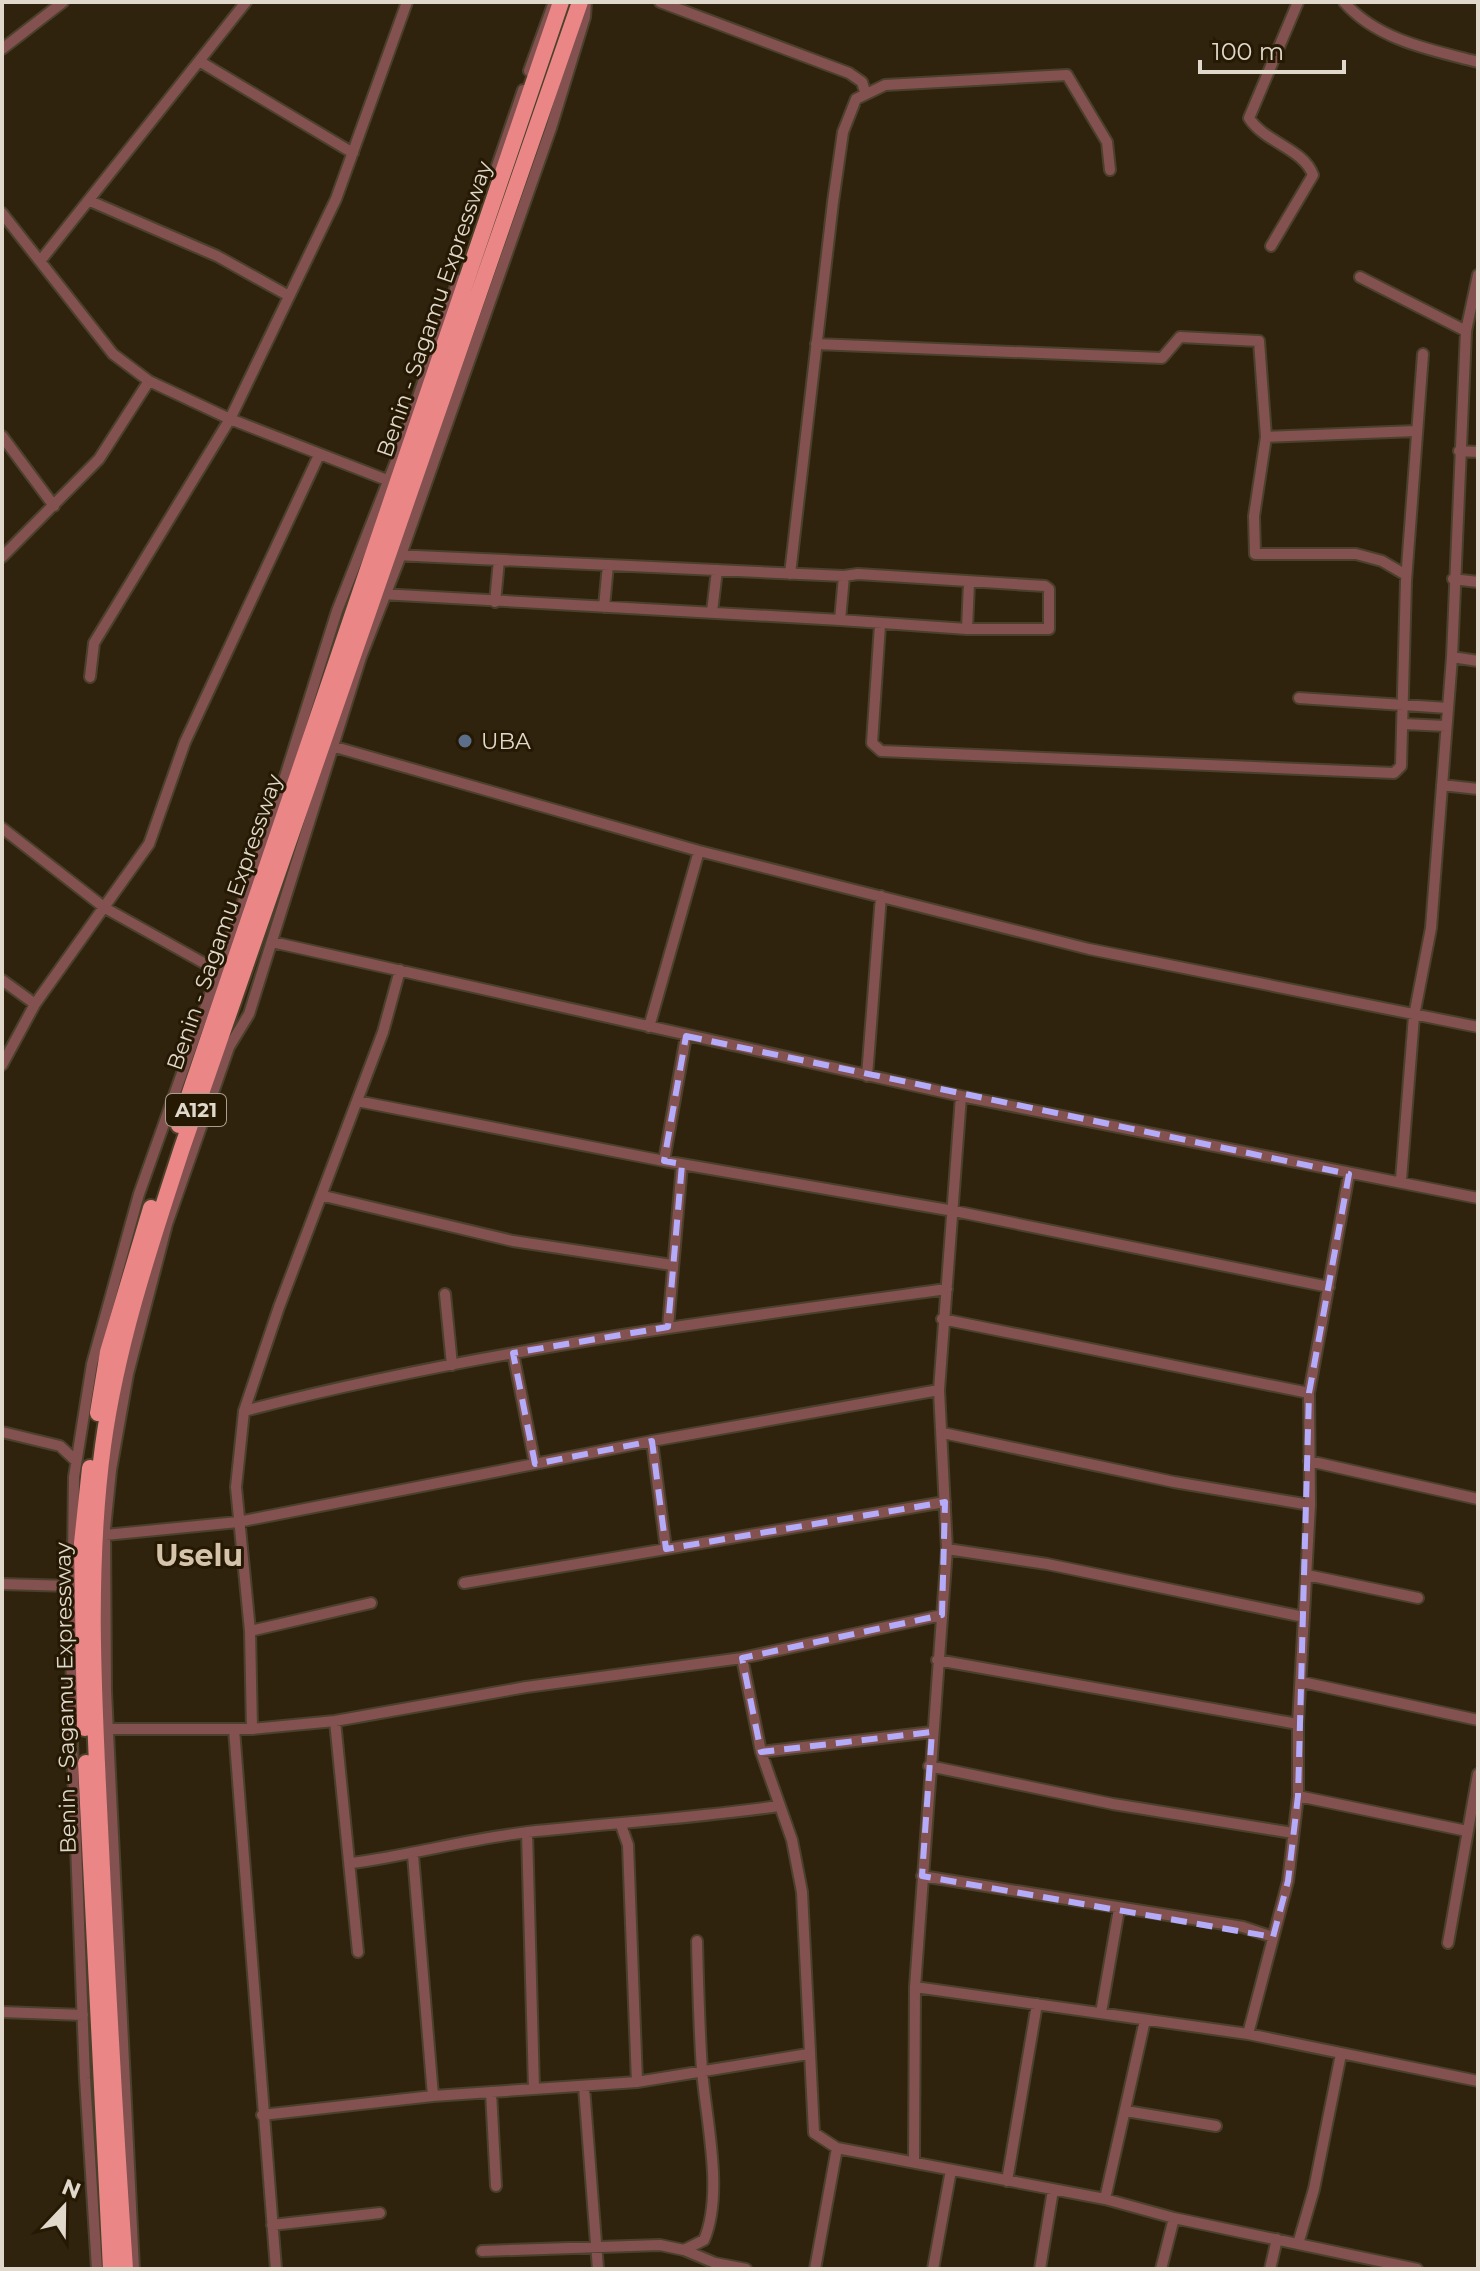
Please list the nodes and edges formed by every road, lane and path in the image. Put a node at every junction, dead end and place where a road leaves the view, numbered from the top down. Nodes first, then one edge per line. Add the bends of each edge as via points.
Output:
1 (63, 2) edge
2 (246, 2) edge
3 (407, 2) edge
4 (554, 2) edge
5 (561, 2) edge
6 (583, 2) edge
7 (660, 2) edge
8 (1298, 2) edge
9 (1344, 2) edge
10 (2, 49) edge
11 (199, 61) junction
12 (1478, 62) edge
13 (865, 92) junction
14 (353, 153) junction
15 (1110, 170) dead end
16 (90, 201) junction
17 (2, 213) edge
18 (1271, 246) dead end
19 (41, 260) junction
20 (1478, 275) edge
21 (1360, 277) dead end
22 (289, 296) junction
23 (1466, 331) junction
24 (816, 344) junction
25 (1423, 354) dead end
26 (149, 381) junction
27 (230, 419) junction
28 (1416, 431) junction
29 (2, 436) edge
30 (1266, 437) junction
31 (1459, 451) junction
32 (1478, 452) edge
33 (319, 455) junction
34 (393, 482) junction
35 (54, 506) junction
36 (395, 555) junction
37 (2, 557) edge
38 (499, 560) junction
39 (608, 565) junction
40 (717, 570) junction
41 (790, 574) junction
42 (1406, 575) junction
43 (844, 576) junction
44 (1453, 579) junction
45 (1478, 582) edge
46 (969, 583) junction
47 (380, 594) junction
48 (495, 602) junction
49 (604, 607) junction
50 (712, 612) junction
51 (840, 620) junction
52 (880, 625) junction
53 (967, 629) junction
54 (1452, 657) junction
55 (1478, 661) edge
56 (90, 677) dead end
57 (1299, 698) dead end
58 (1404, 705) junction
59 (1448, 708) junction
60 (1404, 724) junction
61 (1446, 726) junction
62 (335, 747) junction
63 (1442, 785) junction
64 (1478, 789) edge
65 (2, 828) edge
66 (699, 851) junction
67 (881, 896) junction
68 (105, 908) junction
69 (272, 942) junction
70 (400, 970) junction
71 (218, 971) junction
72 (2, 980) edge
73 (35, 1004) junction
74 (1414, 1016) junction
75 (649, 1027) junction
76 (1478, 1027) edge
77 (686, 1036) junction
78 (2, 1065) edge
79 (867, 1076) junction
80 (183, 1091) junction
81 (961, 1096) junction
82 (357, 1101) junction
83 (664, 1161) junction
84 (682, 1164) junction
85 (1349, 1174) junction
86 (1401, 1180) junction
87 (324, 1196) junction
88 (1478, 1198) edge
89 (954, 1211) junction
90 (672, 1265) junction
91 (1329, 1287) junction
92 (947, 1289) junction
93 (445, 1294) dead end
94 (942, 1319) junction
95 (668, 1327) junction
96 (513, 1353) junction
97 (452, 1365) junction
98 (939, 1390) junction
99 (1309, 1393) junction
100 (244, 1411) junction
101 (2, 1432) edge
102 (943, 1433) junction
103 (652, 1441) junction
104 (76, 1461) junction
105 (1309, 1461) junction
106 (535, 1464) junction
107 (1478, 1499) edge
108 (945, 1502) junction
109 (1310, 1505) junction
110 (238, 1522) junction
111 (105, 1535) junction
112 (666, 1549) junction
113 (947, 1549) junction
114 (1307, 1575) junction
115 (464, 1583) dead end
116 (2, 1584) edge
117 (70, 1586) junction
118 (1418, 1598) dead end
119 (371, 1603) dead end
120 (942, 1615) junction
121 (1304, 1617) junction
122 (250, 1631) junction
123 (742, 1658) junction
124 (937, 1660) junction
125 (1302, 1682) junction
126 (1478, 1720) edge
127 (335, 1721) junction
128 (1298, 1724) junction
129 (110, 1729) junction
130 (234, 1729) junction
131 (252, 1729) junction
132 (932, 1732) junction
133 (761, 1752) junction
134 (929, 1766) junction
135 (1478, 1774) edge
136 (1298, 1796) junction
137 (779, 1806) junction
138 (621, 1825) junction
139 (1467, 1831) junction
140 (527, 1832) junction
141 (1293, 1833) junction
142 (413, 1855) junction
143 (352, 1863) junction
144 (922, 1876) junction
145 (1119, 1909) junction
146 (1273, 1937) junction
147 (697, 1941) dead end
148 (1448, 1943) dead end
149 (358, 1952) dead end
150 (915, 1987) junction
151 (1037, 2004) junction
152 (2, 2012) edge
153 (1101, 2013) junction
154 (83, 2015) junction
155 (1145, 2020) junction
156 (1248, 2034) junction
157 (808, 2054) junction
158 (1341, 2054) junction
159 (702, 2071) junction
160 (118, 2077) junction
161 (1478, 2081) edge
162 (637, 2082) junction
163 (584, 2087) junction
164 (534, 2089) junction
165 (491, 2092) junction
166 (433, 2096) junction
167 (1126, 2111) junction
168 (262, 2115) junction
169 (1216, 2126) dead end
170 (837, 2148) junction
171 (914, 2162) junction
172 (951, 2170) junction
173 (1007, 2181) junction
174 (496, 2186) dead end
175 (1053, 2190) junction
176 (1105, 2199) junction
177 (380, 2213) dead end
178 (1174, 2218) junction
179 (272, 2225) junction
180 (1277, 2239) junction
181 (1298, 2244) junction
182 (596, 2248) junction
183 (684, 2250) junction
184 (482, 2251) dead end
185 (1386, 2266) edge
186 (97, 2269) edge
187 (111, 2269) edge
188 (125, 2269) edge
189 (134, 2269) edge
190 (276, 2269) edge
191 (598, 2269) edge
192 (746, 2269) edge
193 (815, 2269) edge
194 (933, 2269) edge
195 (1040, 2269) edge
196 (1161, 2269) edge
197 (1270, 2269) edge
198 (1417, 2269) edge

1 - 10 street
2 - 11 street
3 - 14 street
4 - 34 street
5 - 34 highway, Benin - Sagamu Expressway / A121
6 - 36 highway, A121
7 - 13 street via 849,73 862,82
8 - 18 street via 1249,118 1309,164 1313,175
9 - 12 street via 1393,38
11 - 14 street
11 - 16 street
13 - 15 street via 885,85 1067,75 1107,142
13 - 24 street via 850,109 843,132
14 - 22 street
16 - 19 street
16 - 22 street via 217,256
17 - 19 street
19 - 26 street via 113,354
20 - 23 street
21 - 23 street
22 - 27 street
23 - 31 street
24 - 30 street via 1162,358 1180,337 1259,341
24 - 41 street
25 - 28 street
26 - 27 street
26 - 35 street via 99,459
27 - 33 street
27 - 56 street via 94,643
28 - 30 street
28 - 42 street
29 - 35 street
30 - 42 street via 1254,516 1255,554 1356,554
31 - 32 street
31 - 44 street
33 - 34 street
33 - 68 street via 185,742 149,844
34 - 71 street via 337,611
34 - 80 highway, Benin - Sagamu Expressway / A121
35 - 37 street
36 - 38 street
36 - 47 highway, A121
38 - 39 street
38 - 48 street
39 - 40 street
39 - 49 street
40 - 41 street
40 - 50 street
41 - 43 street
42 - 58 street
43 - 46 street
43 - 51 street
44 - 45 street
44 - 54 street
46 - 53 street
46 - 53 street via 1045,586 1049,629
47 - 48 street
47 - 62 street
47 - 160 highway, A121 via 161,1212 110,1402 98,1500 93,1613
48 - 49 street
49 - 50 street
50 - 51 street
51 - 52 street
52 - 53 street
52 - 60 street via 872,743 881,751 1388,775 1401,766
54 - 55 street
54 - 59 street
57 - 58 street
58 - 59 street
58 - 60 street
59 - 61 street
60 - 61 street
61 - 63 street
62 - 66 street
62 - 69 street
63 - 64 street
63 - 74 street via 1431,928
65 - 68 street
66 - 67 street
66 - 75 street
67 - 74 street via 1089,949
67 - 79 street
68 - 71 street
68 - 73 street
69 - 70 street
69 - 111 street via 167,1224 128,1374
70 - 75 street
70 - 82 street
71 - 80 street
72 - 73 street
73 - 78 street
74 - 76 street
74 - 86 street
75 - 77 street
77 - 79 street
77 - 83 street
79 - 81 street
80 - 104 street via 109,1296
80 - 187 highway, Benin - Sagamu Expressway / A121 via 108,1352 82,1543 82,1670
81 - 85 street
81 - 89 street
82 - 83 street
82 - 87 street
83 - 84 street
84 - 89 street
84 - 90 street
85 - 86 street
85 - 91 street
86 - 88 street
87 - 90 street via 513,1241
87 - 100 street
89 - 91 street
89 - 92 street
90 - 95 street
91 - 99 street
92 - 94 street
92 - 95 street
93 - 97 street
94 - 98 street
94 - 99 street
95 - 96 street
96 - 97 street
96 - 106 street
97 - 100 street
98 - 102 street
98 - 103 street
99 - 105 street
100 - 110 street
101 - 104 street via 60,1446
102 - 108 street
102 - 109 street
103 - 106 street
103 - 112 street
104 - 117 street
105 - 107 street
105 - 109 street
106 - 110 street
108 - 112 street
108 - 113 street
109 - 114 street
110 - 111 street
110 - 122 street
111 - 129 street
112 - 115 street
113 - 120 street
113 - 121 street
114 - 118 street
114 - 121 street
116 - 117 street
117 - 154 street
119 - 122 street
120 - 123 street
120 - 124 street
121 - 125 street
122 - 131 street
123 - 127 street via 526,1687
123 - 133 street
124 - 128 street
124 - 132 street
125 - 126 street
125 - 128 street
127 - 131 street
127 - 143 street
128 - 136 street
129 - 130 street
129 - 160 street
130 - 131 street
130 - 168 street
132 - 133 street
132 - 134 street
133 - 137 street
134 - 141 street via 1113,1804
134 - 144 street
135 - 139 street
136 - 139 street
136 - 141 street
137 - 138 street
137 - 157 street via 802,1892
138 - 140 street
138 - 162 street via 628,1845
139 - 148 street
140 - 142 street
140 - 164 street
141 - 146 street via 1288,1881
142 - 143 street
142 - 166 street
143 - 149 street
144 - 145 street
144 - 150 street
145 - 146 street via 1243,1927
145 - 153 street
146 - 156 street
147 - 159 street
150 - 151 street
150 - 171 street
151 - 153 street
151 - 173 street
152 - 154 street
153 - 155 street
154 - 186 street
155 - 156 street
155 - 167 street
156 - 158 street
157 - 159 street
157 - 170 street via 814,2133
158 - 161 street
158 - 181 street
159 - 162 street
159 - 183 street via 711,2210 704,2240
160 - 188 highway, A121
160 - 189 street
162 - 163 street
163 - 164 street
163 - 182 street
164 - 165 street
165 - 166 street
165 - 174 street
166 - 168 street
167 - 169 street
167 - 176 street
168 - 179 street
170 - 171 street
170 - 193 street
171 - 172 street
172 - 173 street
172 - 194 street
173 - 175 street
175 - 176 street
175 - 195 street
176 - 178 street
177 - 179 street
178 - 180 street
178 - 196 street
179 - 190 street
180 - 181 street
180 - 197 street
181 - 185 street
182 - 183 street
182 - 184 street
182 - 191 street
183 - 192 street
185 - 198 street

